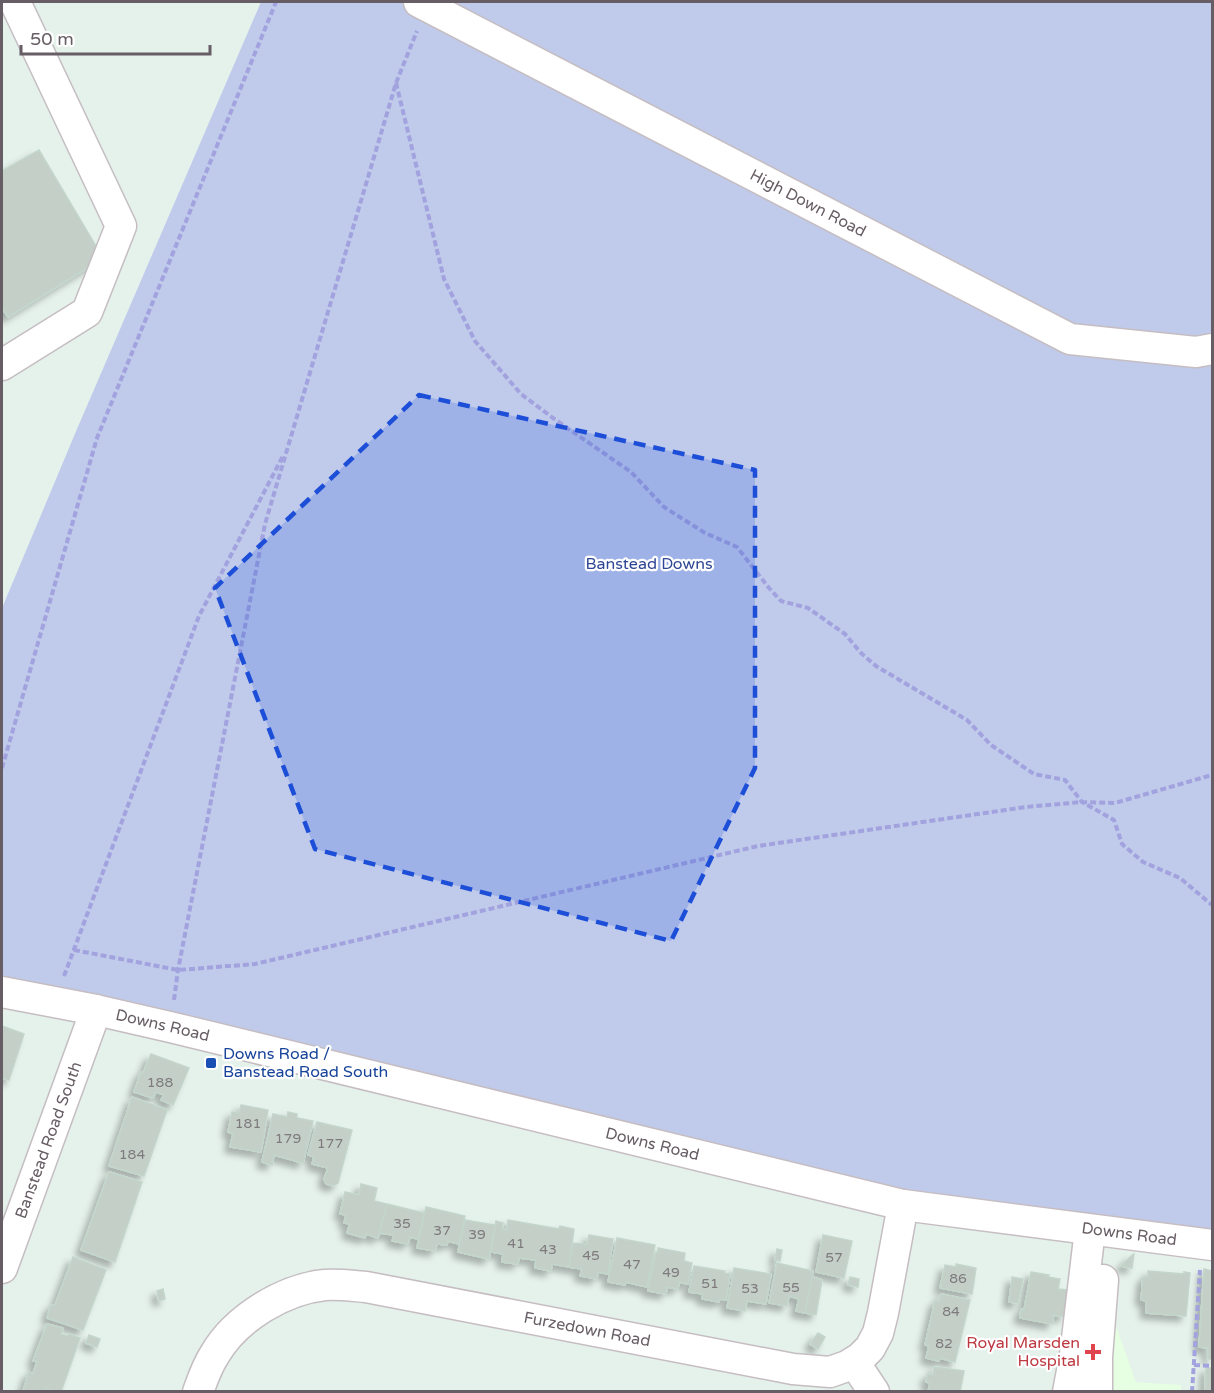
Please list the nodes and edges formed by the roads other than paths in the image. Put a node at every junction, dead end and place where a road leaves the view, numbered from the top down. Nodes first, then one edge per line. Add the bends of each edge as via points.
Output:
1 (15, 2) edge
2 (423, 4) edge
3 (1212, 349) edge
4 (2, 365) edge
5 (2, 992) edge
6 (96, 1010) junction
7 (903, 1205) junction
8 (1098, 1238) junction
9 (1207, 1245) edge
10 (2, 1268) edge
11 (854, 1362) junction
12 (198, 1392) edge
13 (874, 1392) edge
14 (1068, 1392) edge
15 (1097, 1392) edge

1 - 4 street via 121,226 87,312
2 - 3 street, High Down Road via 1070,339 1196,352
5 - 6 street, Downs Road
6 - 7 street, Downs Road
6 - 10 street, Banstead Road South
7 - 8 street, Downs Road
7 - 11 street, Furzedown Road via 878,1333 870,1348
8 - 9 street, Downs Road
8 - 14 street
8 - 15 street
11 - 12 street, Furzedown Road via 830,1372 792,1369 366,1287 323,1285 283,1296 245,1320 216,1352
11 - 13 street

